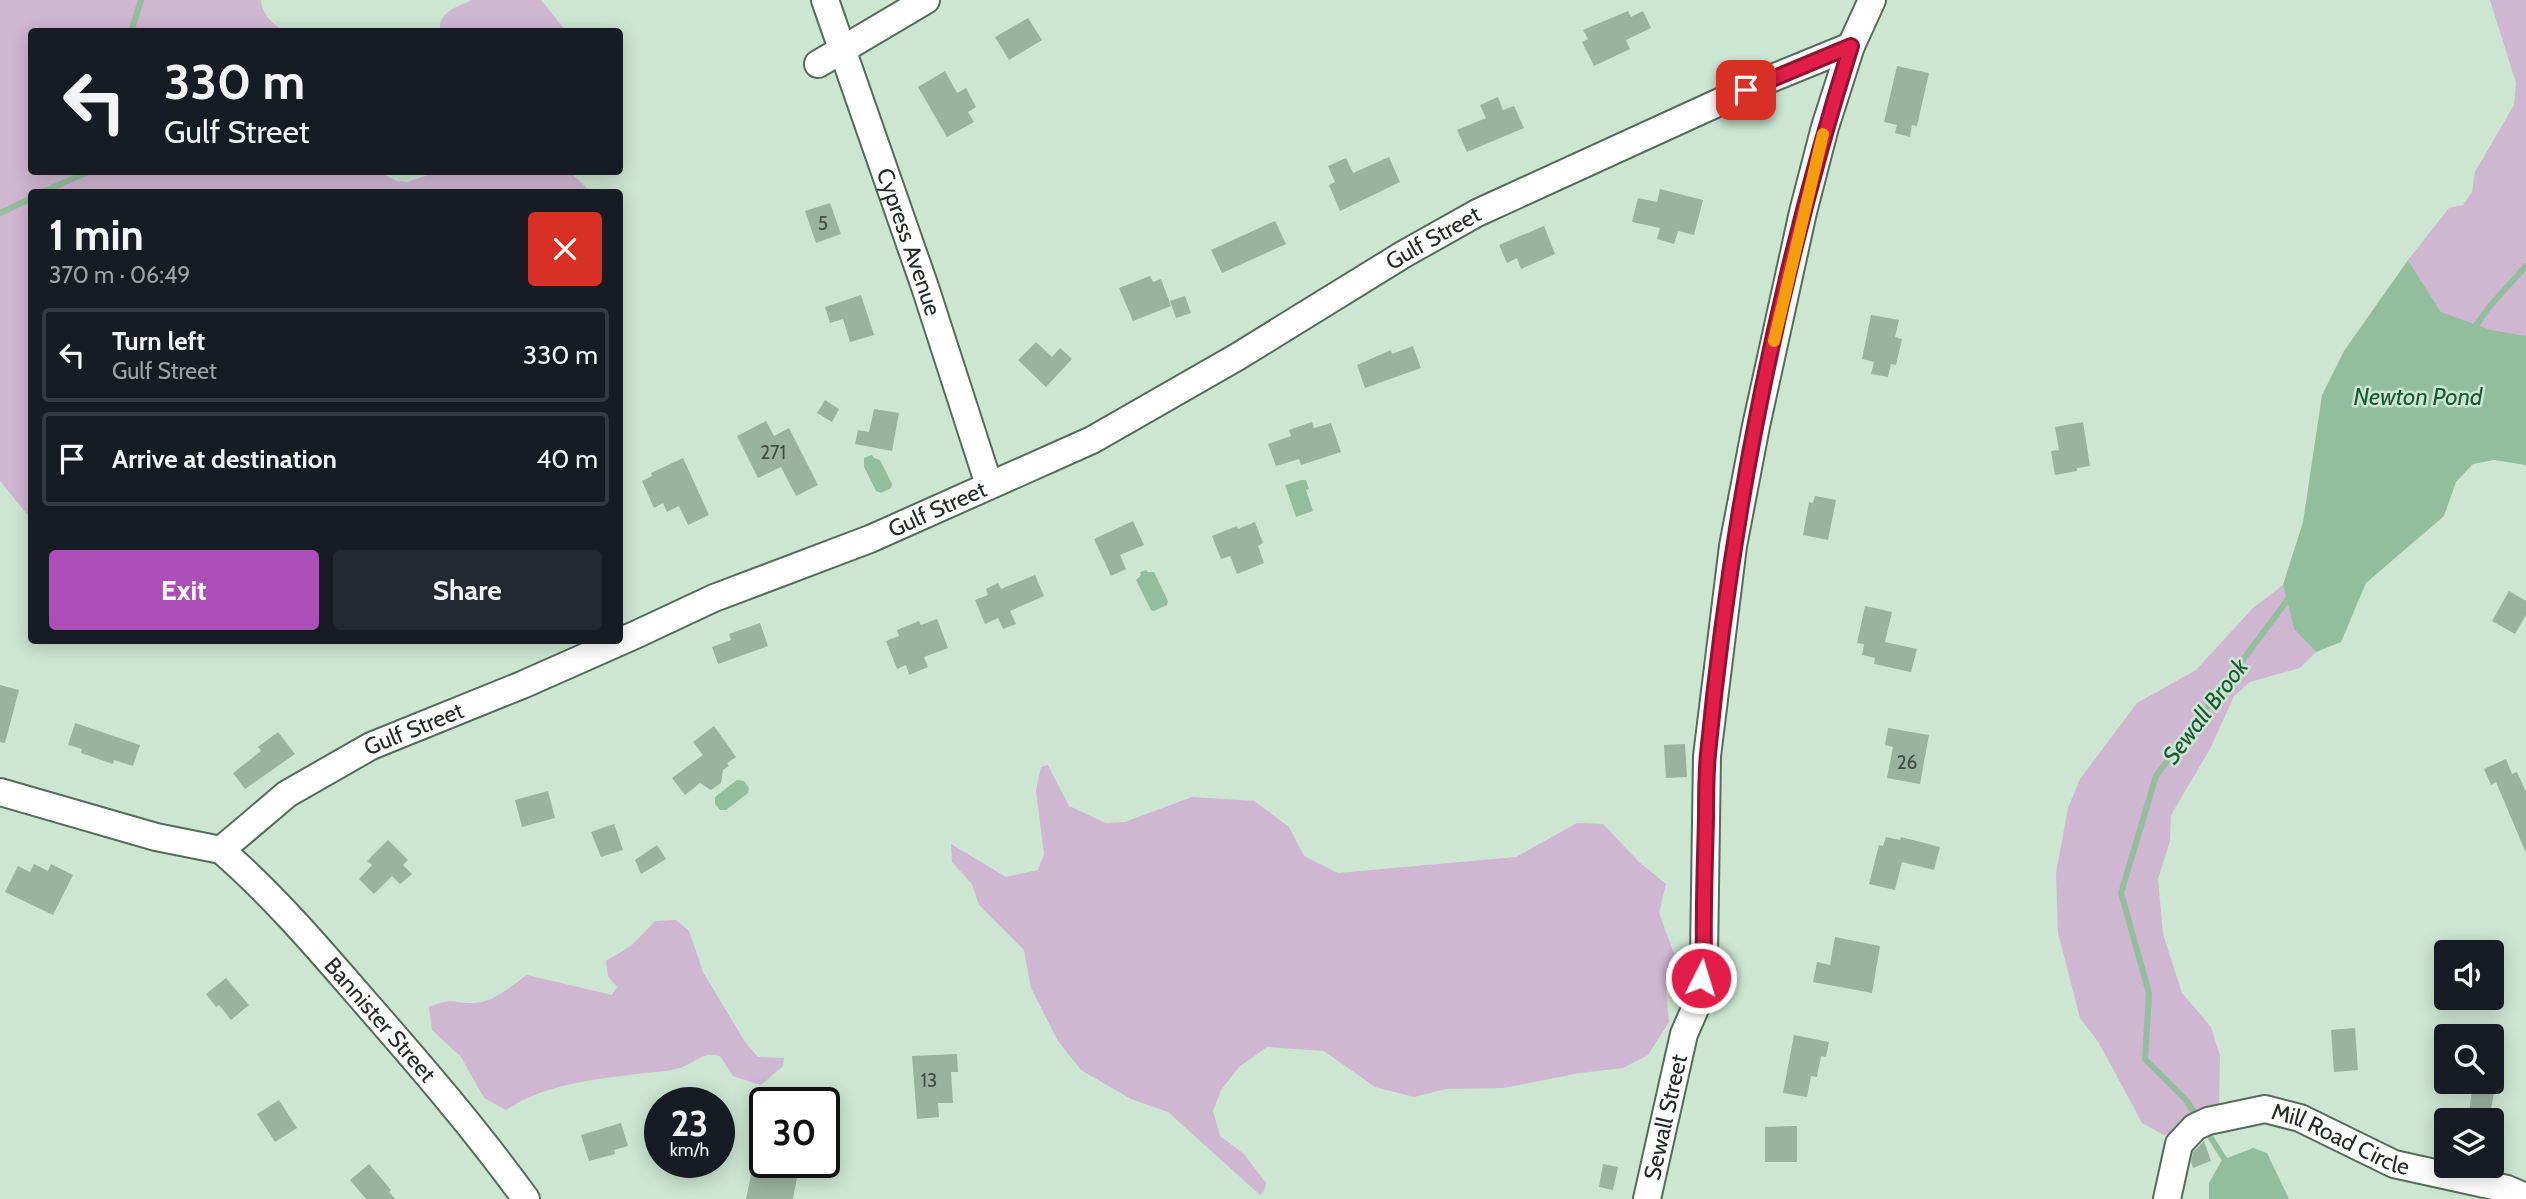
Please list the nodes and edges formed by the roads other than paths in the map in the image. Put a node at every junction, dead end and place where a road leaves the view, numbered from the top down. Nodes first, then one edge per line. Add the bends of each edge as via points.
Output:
1 (825, 0) edge
2 (926, 0) edge
3 (1872, 0) edge
4 (1851, 46) junction
5 (842, 49) junction
6 (818, 64) dead end
7 (989, 485) junction
8 (623, 640) edge
9 (615, 644) edge
10 (0, 792) edge
11 (221, 850) junction
12 (2526, 1196) edge
13 (526, 1199) edge
14 (1647, 1199) edge
15 (2167, 1199) edge

1 - 5 street, Cypress Avenue
2 - 5 street
3 - 4 street, Sewall Street
4 - 7 street, Gulf Street via 1477,213 1092,440
4 - 14 street, Sewall Street via 1803,212 1733,546 1707,756 1704,955 1698,1002 1684,1034
5 - 6 street
5 - 7 street, Cypress Avenue
7 - 8 street, Gulf Street
9 - 11 street, Gulf Street via 371,746 287,793
10 - 11 street
11 - 13 street, Bannister Street via 266,890 383,1023 485,1141
12 - 15 street, Mill Road Circle via 2394,1164 2300,1118 2264,1109 2202,1124 2179,1144

